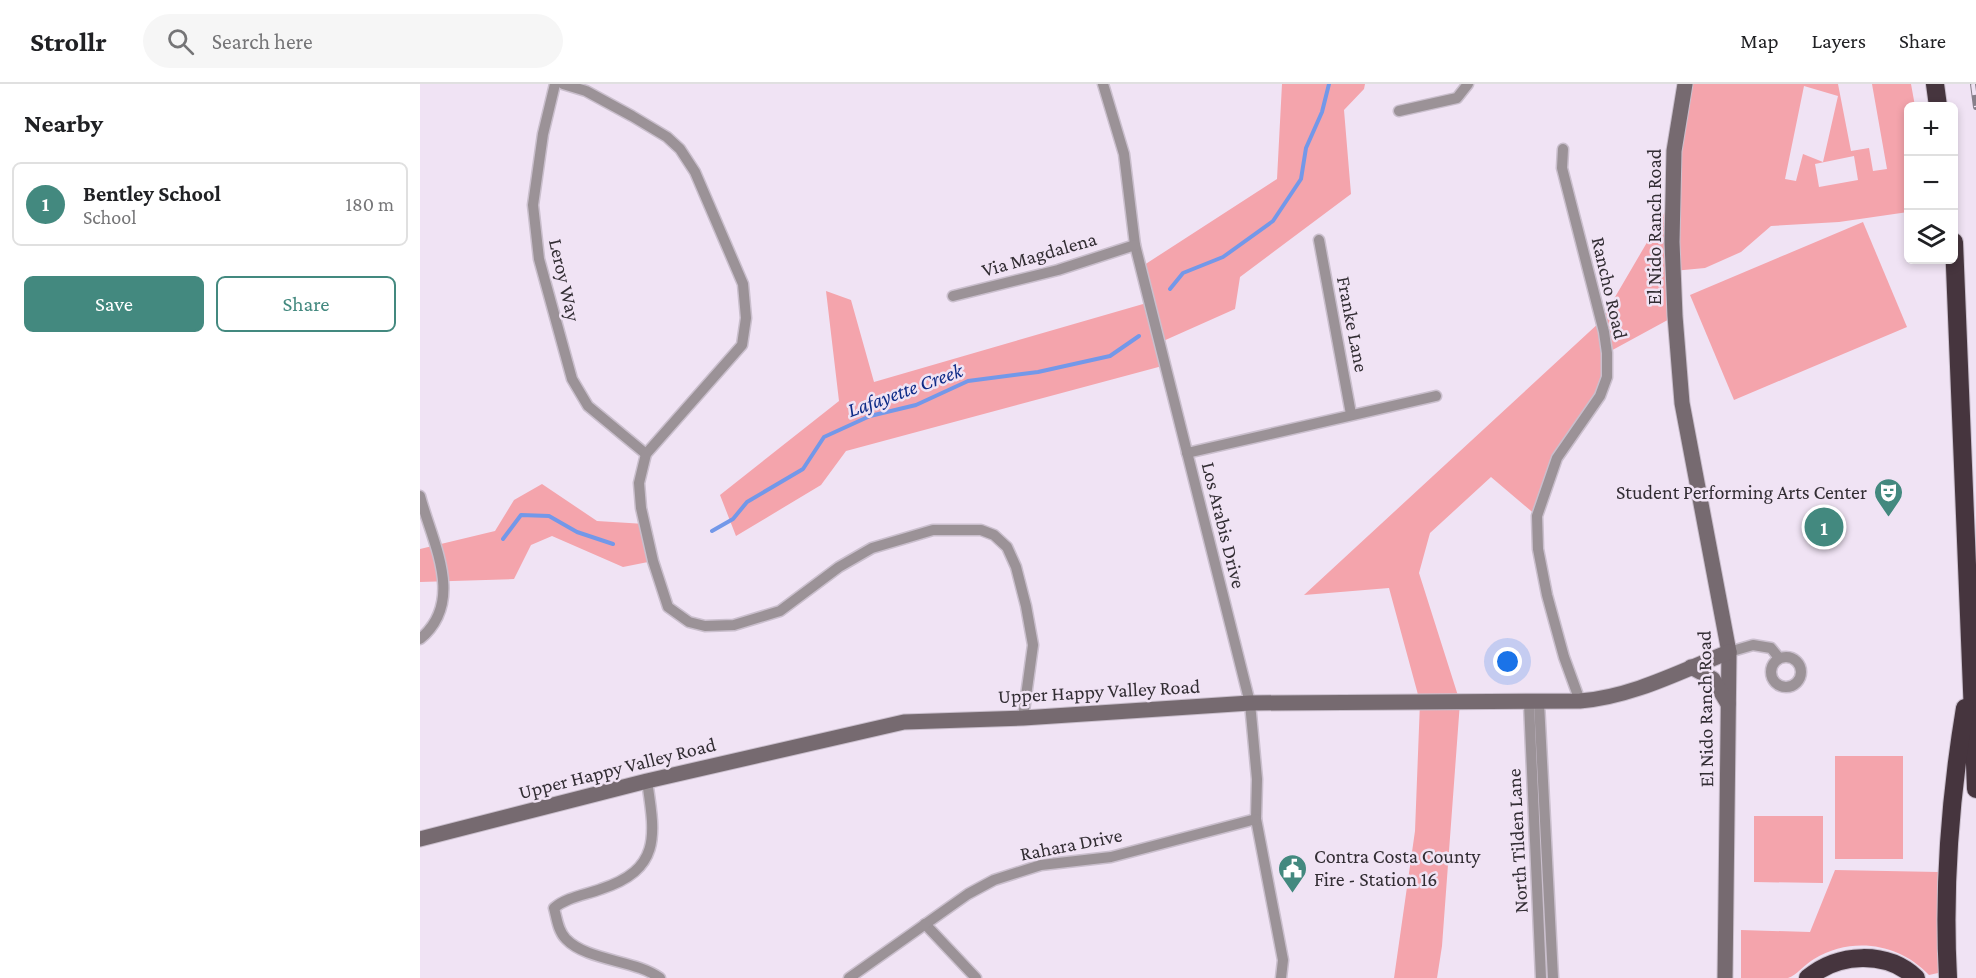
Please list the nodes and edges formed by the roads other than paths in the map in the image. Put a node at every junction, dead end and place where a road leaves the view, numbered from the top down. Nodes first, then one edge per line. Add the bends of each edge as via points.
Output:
1 (555, 84) edge
2 (563, 84) edge
3 (1103, 84) edge
4 (1468, 84) edge
5 (1685, 84) edge
6 (1935, 84) edge
7 (1937, 102) edge
8 (1399, 111) dead end
9 (1563, 149) dead end
10 (1319, 240) dead end
11 (1135, 244) junction
12 (1954, 264) edge
13 (952, 296) dead end
14 (1436, 396) dead end
15 (1351, 414) junction
16 (1187, 453) junction
17 (646, 454) junction
18 (420, 496) edge
19 (420, 639) edge
20 (1729, 652) junction
21 (1779, 658) dead end
22 (1691, 667) junction
23 (1971, 668) junction
24 (1580, 701) junction
25 (1250, 703) junction
26 (1534, 703) junction
27 (1729, 705) junction
28 (1023, 718) junction
29 (647, 781) junction
30 (1976, 789) edge
31 (1256, 819) junction
32 (420, 839) edge
33 (925, 924) junction
34 (660, 978) edge
35 (849, 978) edge
36 (976, 978) edge
37 (1281, 978) edge
38 (1541, 978) edge
39 (1553, 978) edge
40 (1725, 978) edge
41 (1808, 978) edge
42 (1916, 978) edge
43 (1947, 978) edge

1 - 17 street, Leroy Way via 533,205 539,259 572,379 588,406
2 - 17 street via 586,91 632,116 680,149 743,284 746,318 742,345
3 - 11 street, Los Arabis Drive via 1124,154
4 - 8 street via 1457,98
5 - 20 street, El Nido Ranch Road via 1674,151 1675,316 1682,403
6 - 7 highway
9 - 24 street, Rancho Road via 1563,168 1604,332 1607,365 1600,396 1557,458 1537,516 1538,549 1547,595
10 - 15 street, Franke Lane
11 - 13 street, Via Magdalena via 1058,270
11 - 16 street, Los Arabis Drive
12 - 23 highway
14 - 15 street via 1366,414
15 - 16 street
16 - 25 street, Los Arabis Drive
17 - 28 street via 639,483 641,508 668,607 689,622 705,626 734,625 780,611 839,567 897,538 933,530 981,530 994,535 1016,567 1033,645
18 - 19 street via 441,559 444,583 441,609
20 - 21 street, Upper Happy Valley Road via 1753,645 1771,648
20 - 22 street, Upper Happy Valley Road
20 - 27 street, El Nido Ranch Road
22 - 24 street, Upper Happy Valley Road via 1625,692
22 - 27 street via 1713,679
23 - 30 highway
23 - 43 highway via 1954,770 1945,901
24 - 26 street, Upper Happy Valley Road
25 - 26 street, Upper Happy Valley Road
25 - 28 street, Upper Happy Valley Road
25 - 31 street, Los Arabis Drive via 1257,779
26 - 38 street, North Tilden Lane
26 - 39 street
27 - 40 street, El Nido Ranch Road
28 - 29 street, Upper Happy Valley Road via 904,722
29 - 32 street, Upper Happy Valley Road
29 - 34 street via 653,845 640,868 623,881 563,901 554,908 558,927 566,939 608,960
31 - 33 street, Rahara Drive via 1111,857 1041,866 994,880
31 - 37 street, Los Arabis Drive via 1283,960
33 - 35 street, Rahara Drive
33 - 36 street
41 - 42 highway via 1827,966 1861,957 1898,966

